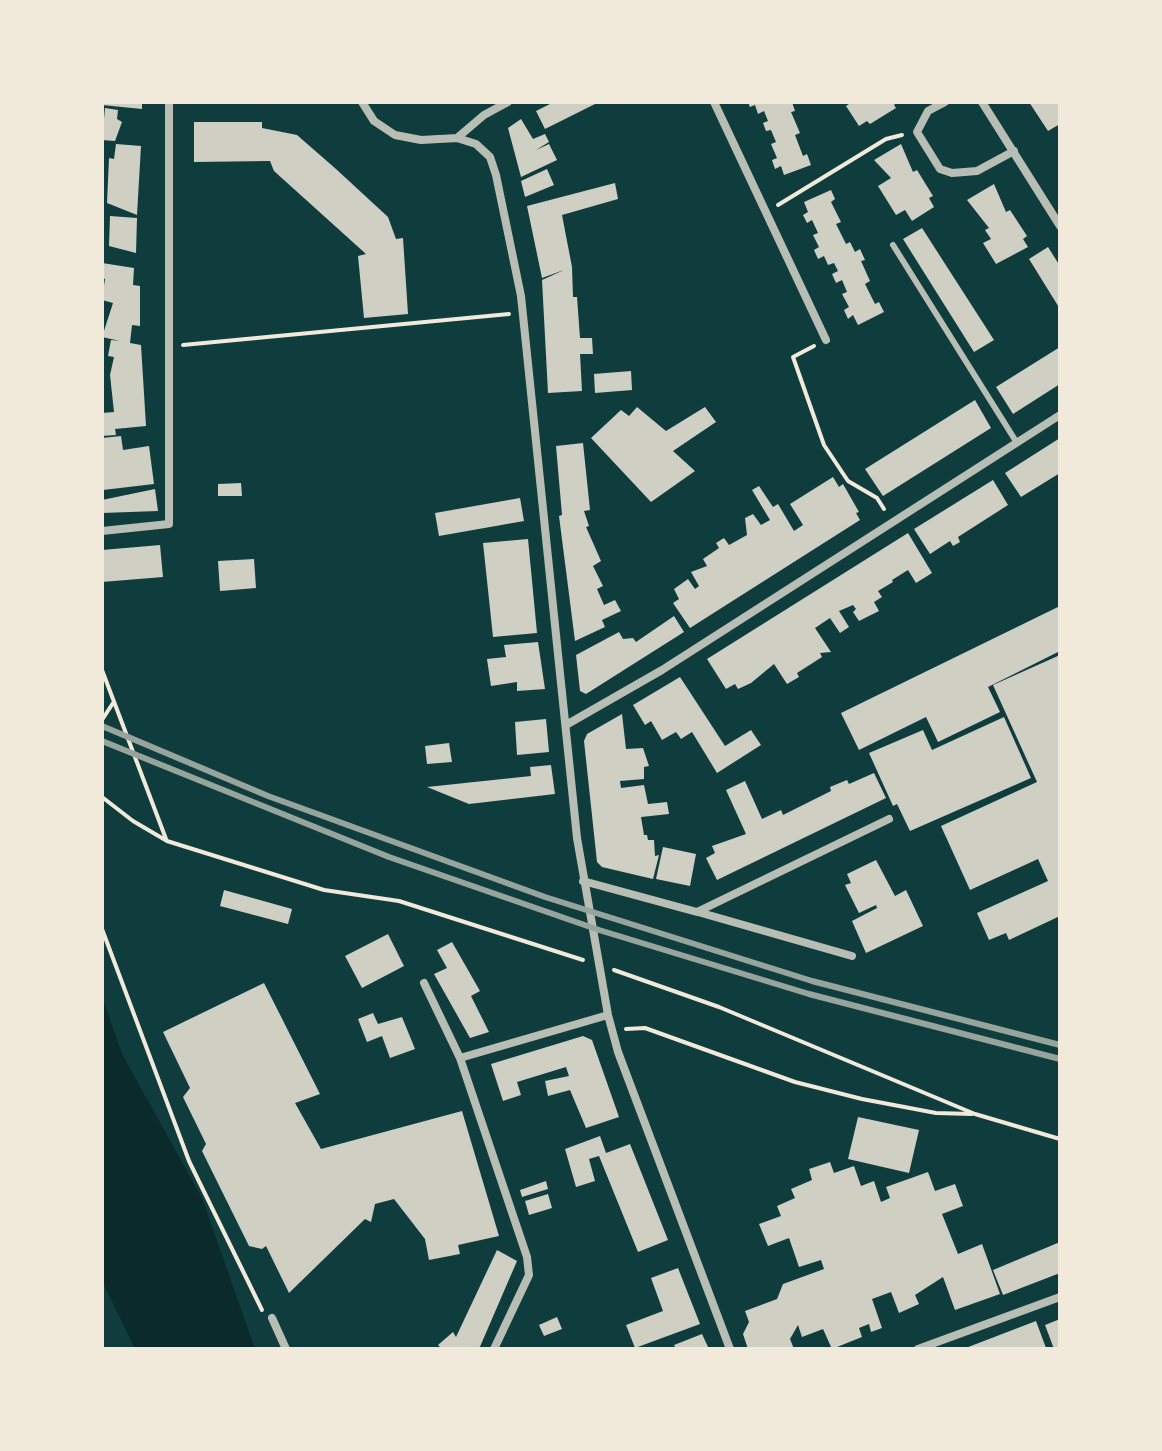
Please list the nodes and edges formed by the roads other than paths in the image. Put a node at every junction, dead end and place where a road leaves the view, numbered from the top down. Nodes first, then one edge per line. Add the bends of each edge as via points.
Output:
1 (169, 102) edge
2 (362, 102) edge
3 (508, 102) edge
4 (714, 102) edge
5 (945, 102) edge
6 (982, 102) edge
7 (457, 138) junction
8 (1014, 151) junction
9 (1060, 226) edge
10 (893, 245) dead end
11 (826, 340) road end
12 (1060, 415) edge
13 (1017, 443) junction
14 (102, 531) edge
15 (566, 725) junction
16 (889, 819) dead end
17 (583, 881) junction
18 (697, 912) junction
19 (852, 956) dead end
20 (424, 983) dead end
21 (608, 1015) junction
22 (460, 1058) junction
23 (1060, 1297) edge
24 (272, 1318) road end
25 (286, 1349) edge
26 (494, 1349) edge
27 (730, 1349) edge
28 (918, 1349) edge

1 - 14 street via 169,524
2 - 7 street via 374,121 395,135
3 - 7 street
4 - 11 street
5 - 8 street via 928,111 917,132 940,169 977,171
6 - 8 street
7 - 15 street via 476,144 490,157 519,280
8 - 9 street
10 - 13 lane
12 - 13 street
13 - 15 street via 662,670
15 - 17 street
16 - 18 street
17 - 18 street
17 - 21 street
18 - 19 street
20 - 22 street
21 - 22 street
21 - 27 street
22 - 26 street via 527,1257 529,1275
23 - 28 street
24 - 25 street

